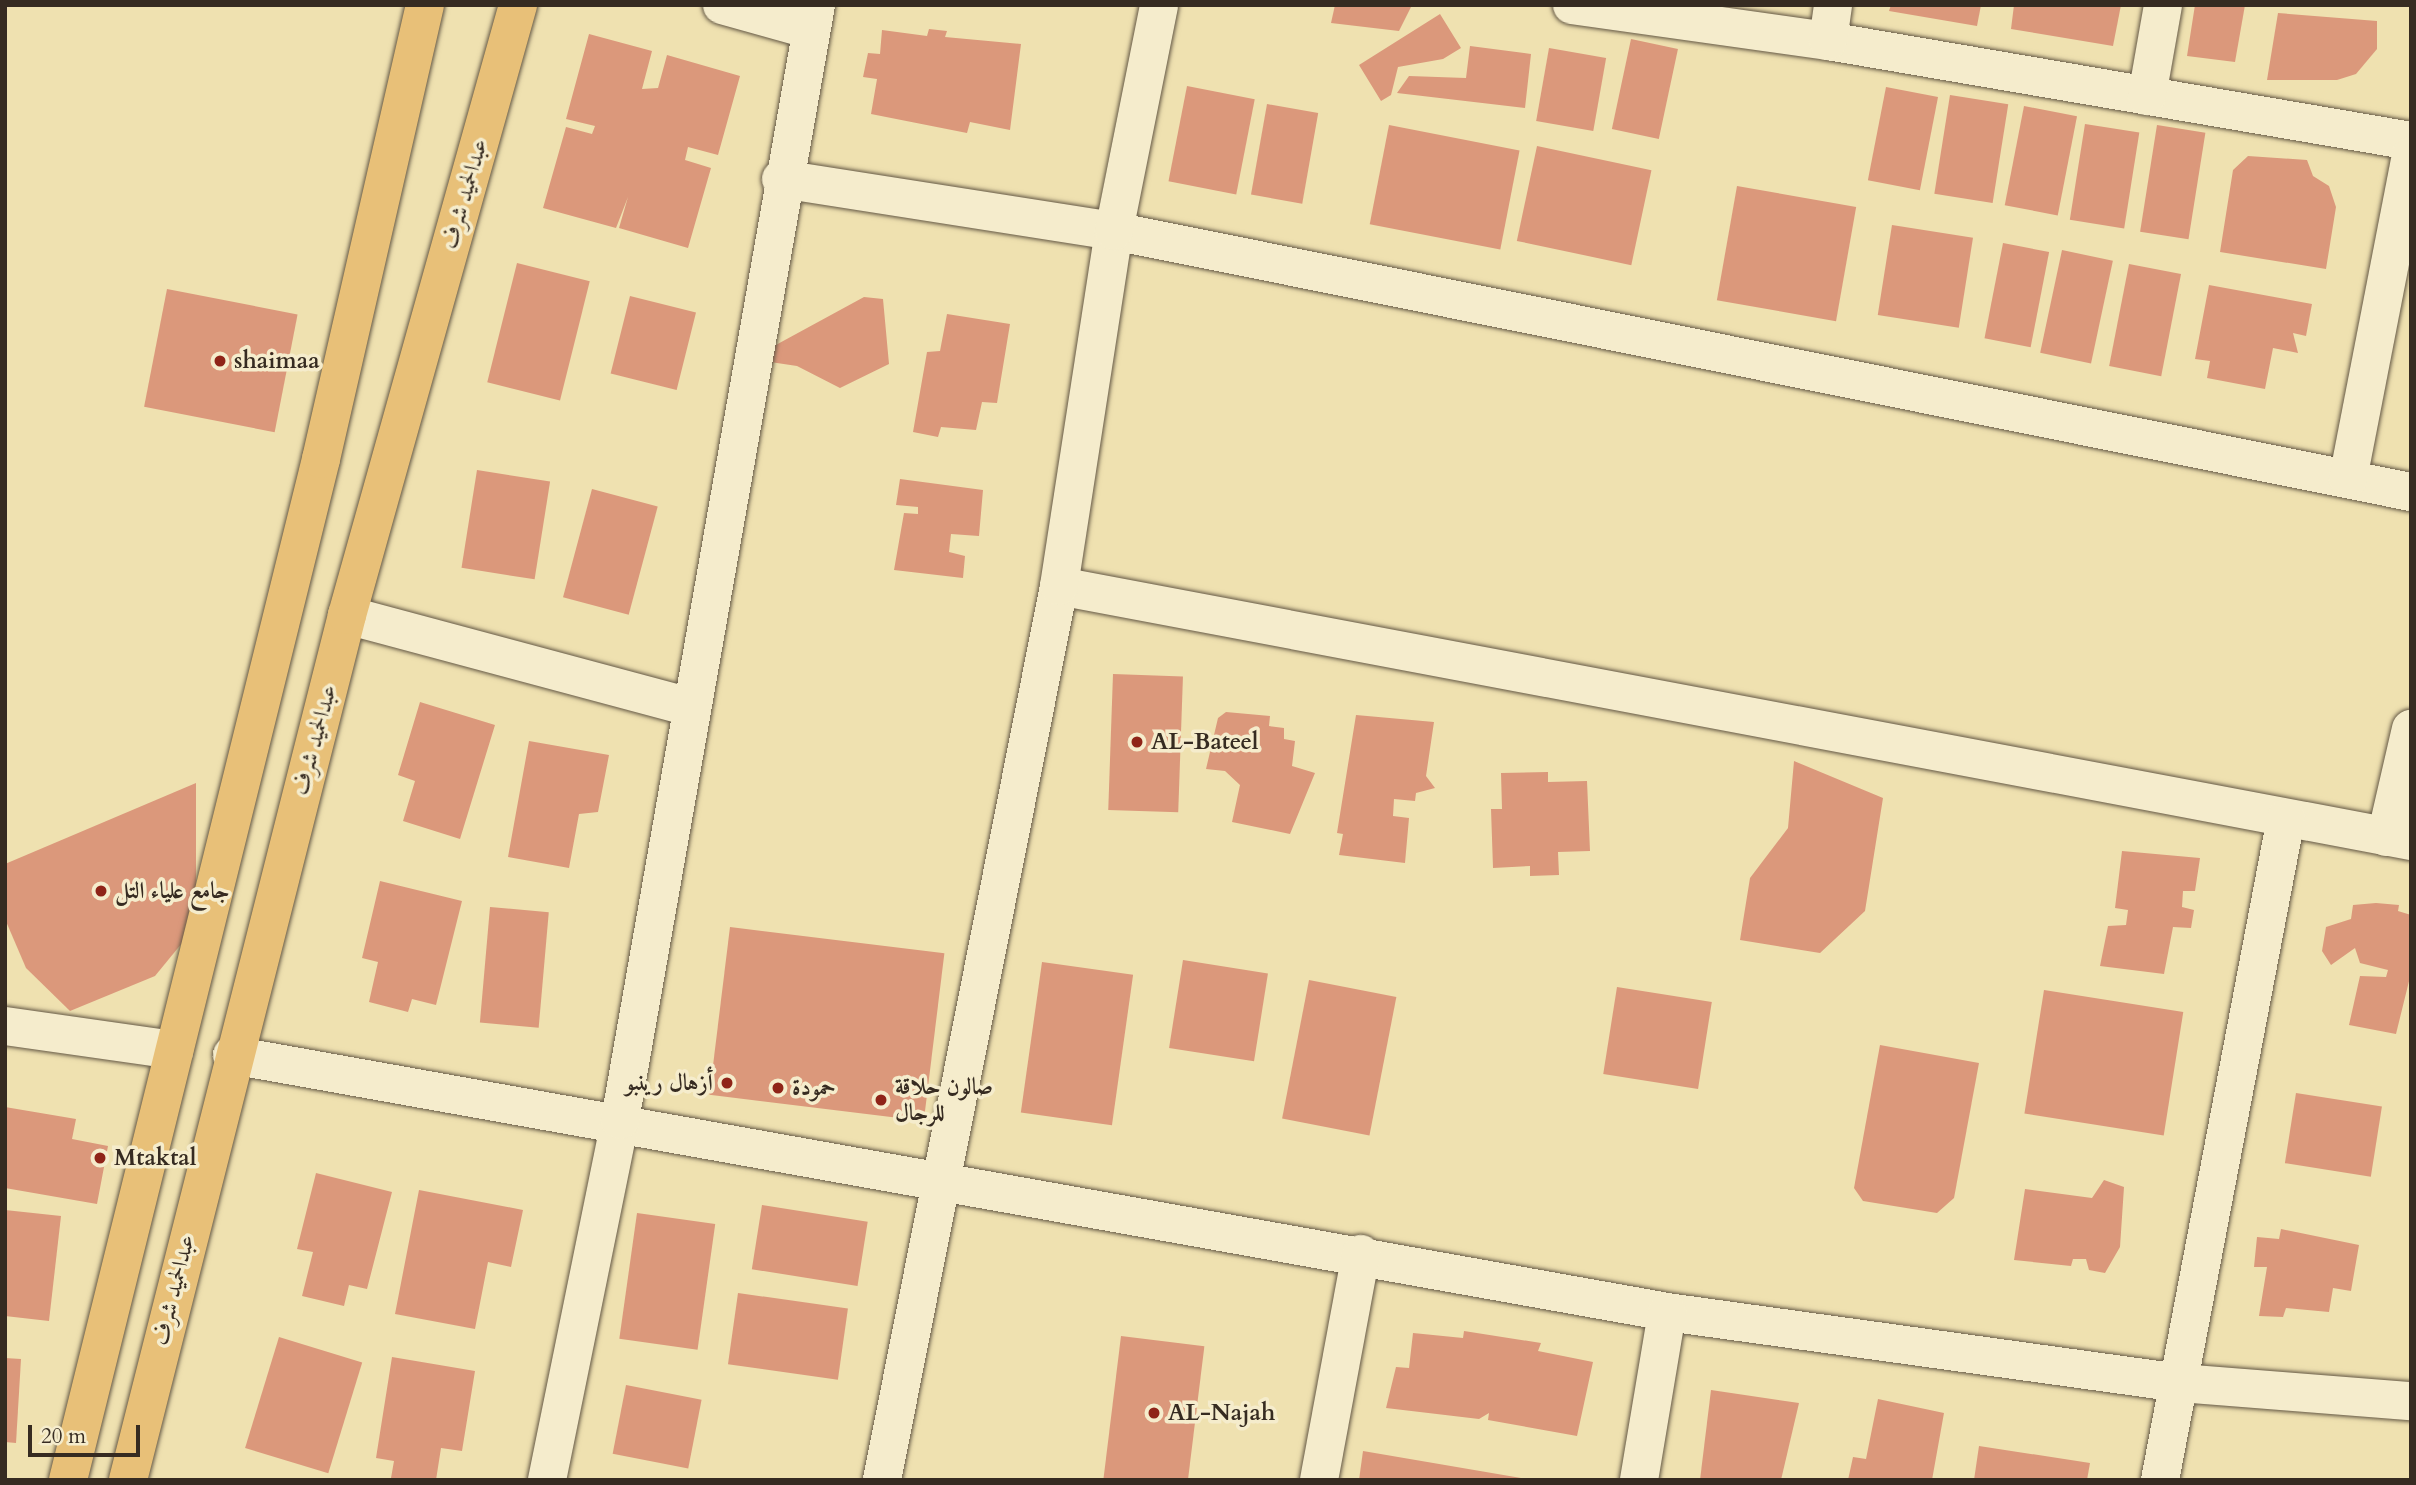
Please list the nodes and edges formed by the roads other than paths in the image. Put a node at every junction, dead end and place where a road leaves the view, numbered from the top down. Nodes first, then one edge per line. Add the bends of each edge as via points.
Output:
1 (425, 5) edge
2 (518, 5) edge
3 (722, 5) edge
4 (1159, 5) edge
5 (1572, 5) edge
6 (2163, 5) edge
7 (813, 18) edge
8 (1830, 23) edge
9 (2147, 96) junction
10 (2411, 141) edge
11 (2411, 156) edge
12 (781, 179) junction
13 (1114, 232) junction
14 (2398, 311) edge
15 (2348, 479) junction
16 (2411, 492) edge
17 (1059, 586) junction
18 (347, 615) junction
19 (690, 707) junction
20 (2411, 729) edge
21 (2286, 818) junction
22 (2399, 839) edge
23 (5, 1026) edge
24 (174, 1050) junction
25 (232, 1055) junction
26 (620, 1119) junction
27 (939, 1177) junction
28 (1361, 1254) junction
29 (1667, 1312) junction
30 (2180, 1384) junction
31 (2411, 1401) edge
32 (68, 1480) edge
33 (128, 1480) edge
34 (547, 1480) edge
35 (882, 1480) edge
36 (1319, 1480) edge
37 (1639, 1480) edge
38 (2160, 1480) edge

1 - 24 main road via 321,458
2 - 18 main road, عبدالحميد شرف
3 - 7 street
4 - 13 street
5 - 8 street
6 - 9 street
7 - 12 street
8 - 9 street
9 - 10 street
11 - 14 street
12 - 13 street
12 - 19 street
13 - 15 street
13 - 17 street
14 - 15 street
15 - 16 street
17 - 21 street
17 - 27 street
18 - 19 street
18 - 25 main road, عبدالحميد شرف
19 - 26 street
20 - 22 street
21 - 22 street
21 - 30 street
23 - 24 street
24 - 32 main road
25 - 26 street
25 - 33 main road, عبدالحميد شرف
26 - 27 street
26 - 34 street
27 - 28 street
27 - 35 street
28 - 29 street
28 - 36 street
29 - 30 street
29 - 37 street
30 - 31 street
30 - 38 street

